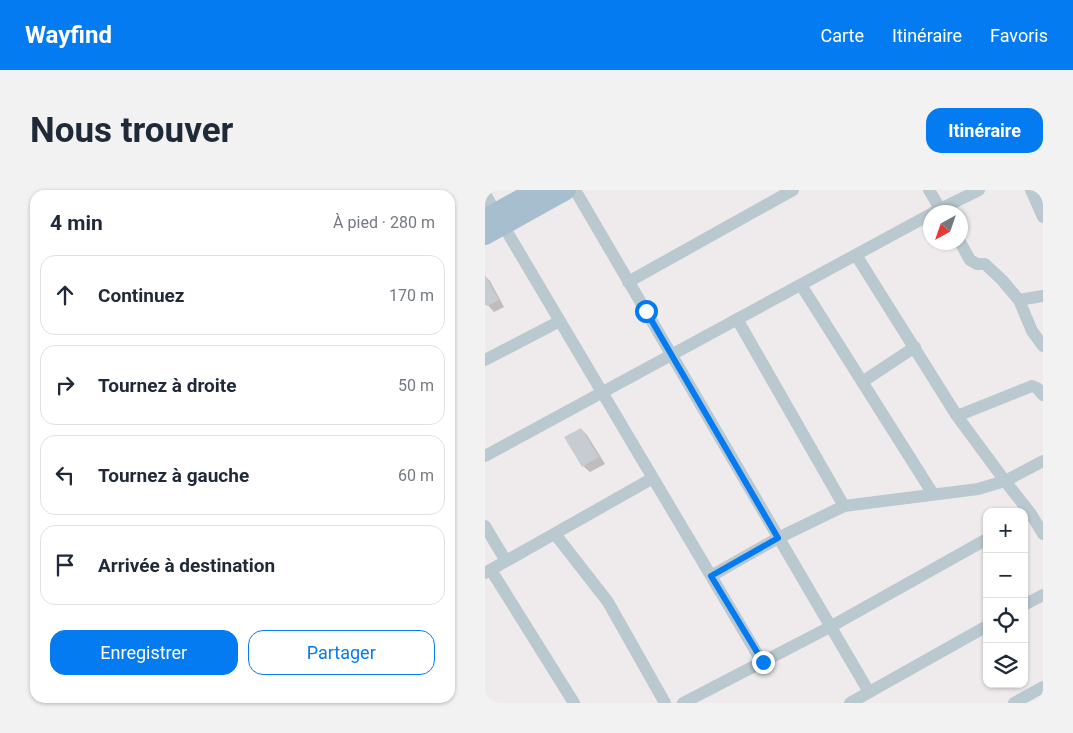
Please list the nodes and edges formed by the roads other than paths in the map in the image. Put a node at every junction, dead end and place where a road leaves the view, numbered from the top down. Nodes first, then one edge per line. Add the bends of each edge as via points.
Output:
1 (537, 190) edge
2 (566, 190) edge
3 (575, 190) edge
4 (793, 190) edge
5 (929, 190) edge
6 (979, 190) edge
7 (1031, 190) edge
8 (485, 194) edge
9 (934, 205) edge
10 (950, 205) edge
11 (1043, 217) edge
12 (495, 219) edge
13 (923, 219) edge
14 (485, 235) edge
15 (964, 250) edge
16 (856, 255) junction
17 (628, 282) junction
18 (801, 285) junction
19 (1043, 296) edge
20 (1019, 300) junction
21 (737, 319) junction
22 (560, 321) junction
23 (1043, 346) edge
24 (915, 348) junction
25 (672, 355) junction
26 (485, 360) edge
27 (862, 382) junction
28 (602, 392) junction
29 (1043, 395) edge
30 (957, 416) junction
31 (485, 456) edge
32 (1043, 461) edge
33 (653, 478) junction
34 (1005, 481) junction
35 (933, 494) junction
36 (844, 506) junction
37 (1023, 508) edge
38 (1028, 516) edge
39 (485, 526) edge
40 (555, 534) junction
41 (1043, 534) edge
42 (778, 538) junction
43 (983, 541) edge
44 (506, 561) junction
45 (488, 572) edge
46 (711, 576) junction
47 (1043, 595) edge
48 (1028, 603) edge
49 (831, 627) junction
50 (983, 628) edge
51 (763, 662) junction
52 (1043, 687) edge
53 (869, 692) junction
54 (574, 703) edge
55 (665, 703) edge
56 (683, 703) edge
57 (850, 703) edge
58 (1014, 703) edge

1 - 12 main road
2 - 12 main road
3 - 17 street
4 - 17 street
5 - 9 street
6 - 10 street
7 - 11 street
8 - 12 street
12 - 14 main road
12 - 22 street
13 - 16 street
15 - 20 street via 970,260 985,264
16 - 18 street
16 - 24 street
17 - 25 street
18 - 21 street
18 - 27 street
19 - 20 street
20 - 23 street via 1032,332
21 - 25 street
21 - 36 street
22 - 26 street
22 - 28 street
24 - 27 street
24 - 30 street
25 - 28 street
25 - 42 street
27 - 35 street
28 - 31 street
28 - 33 street
29 - 30 street via 1032,386
30 - 34 street
32 - 34 street
33 - 40 street
33 - 46 street
34 - 35 street via 978,489
34 - 37 street
35 - 36 street
36 - 42 street
38 - 41 street
39 - 44 street
40 - 44 street
40 - 55 street via 608,602
42 - 46 street
42 - 49 street
43 - 49 street
44 - 45 street
45 - 54 street
46 - 51 street
47 - 48 street
49 - 51 street
49 - 53 street
50 - 53 street
51 - 56 street
52 - 58 street
53 - 57 street

